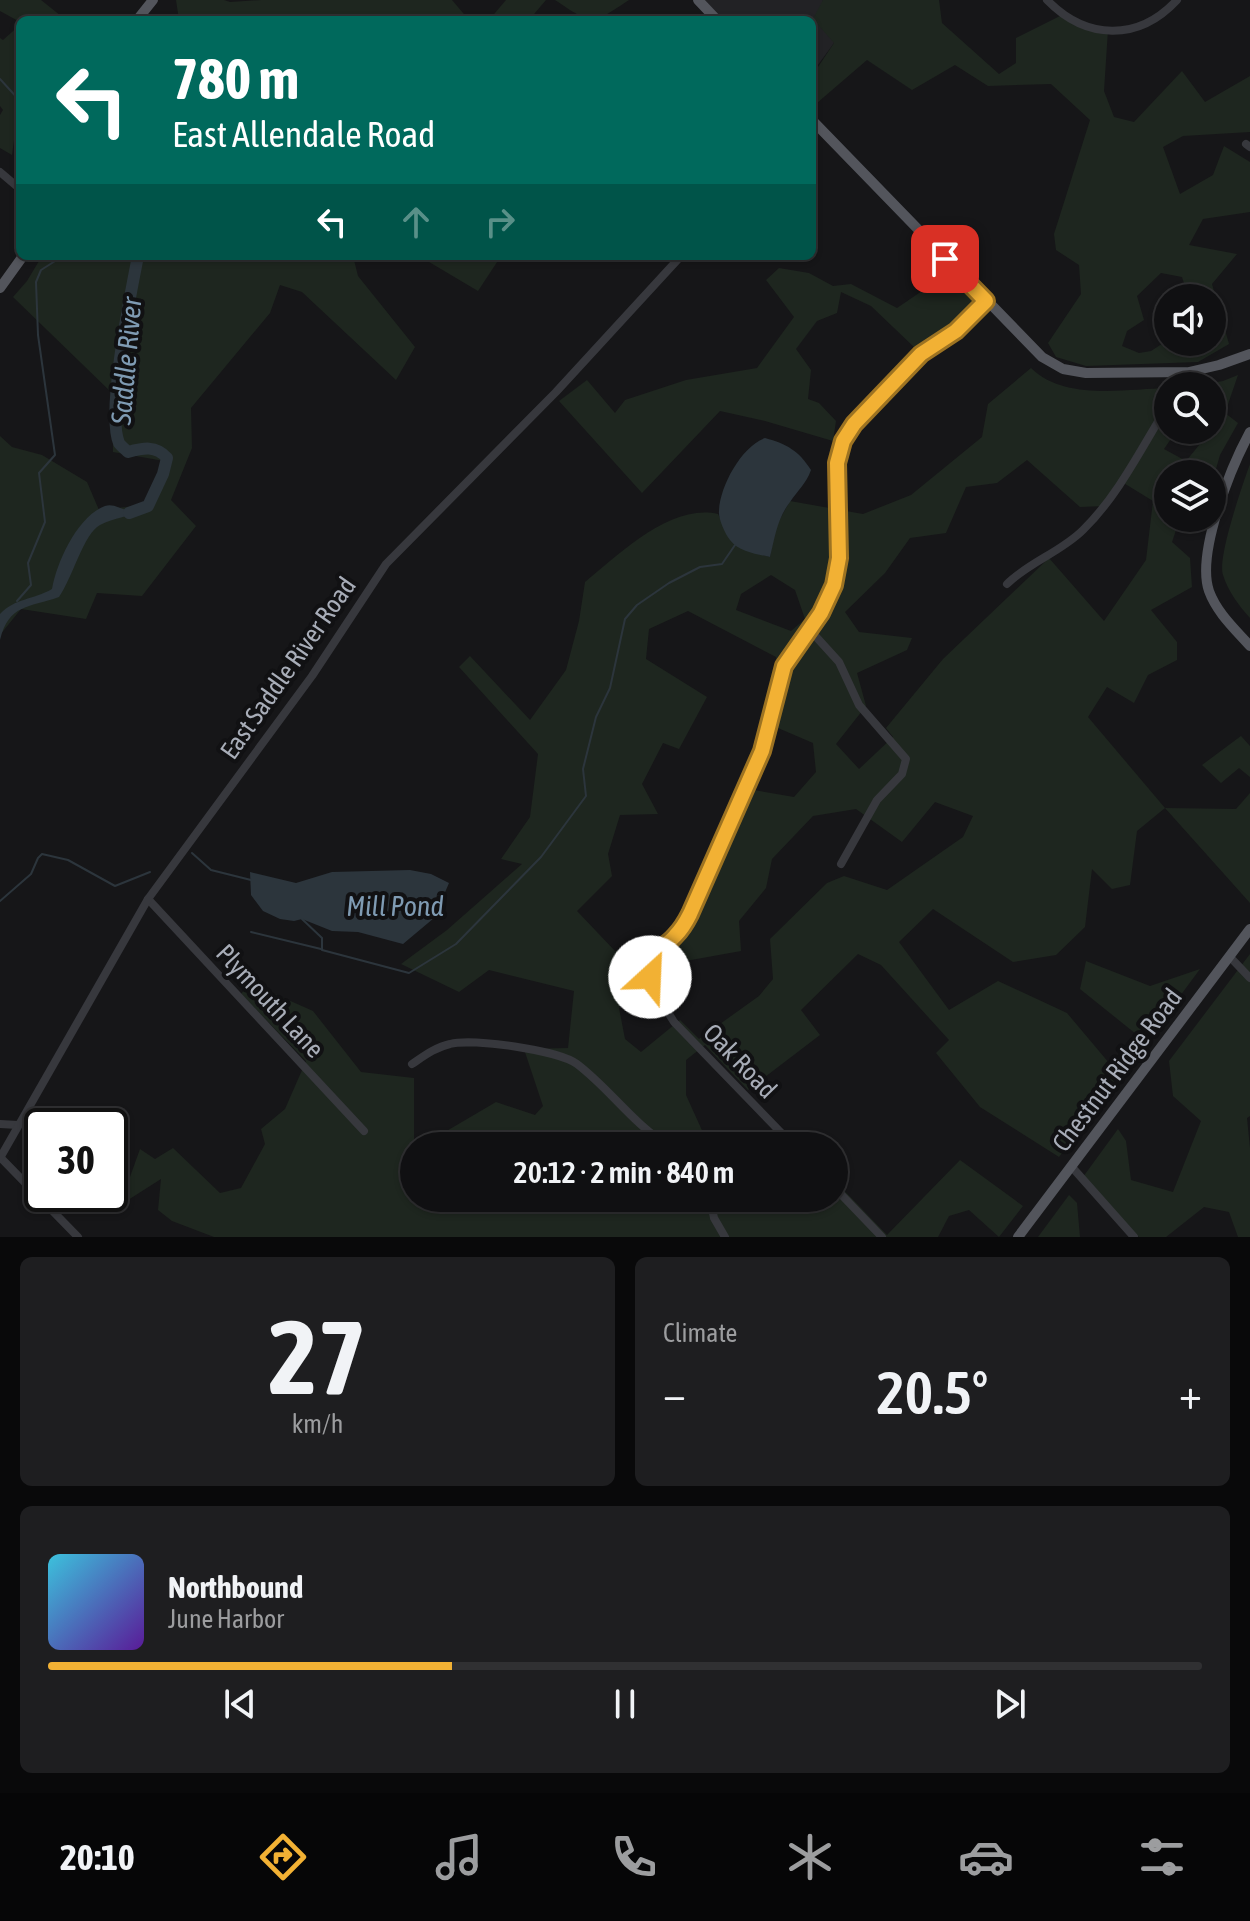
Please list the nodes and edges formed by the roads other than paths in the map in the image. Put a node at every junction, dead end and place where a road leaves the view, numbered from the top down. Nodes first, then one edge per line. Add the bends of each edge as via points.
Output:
1 (153, 0) edge
2 (698, 0) edge
3 (1047, 0) edge
4 (1177, 0) edge
5 (140, 16) edge
6 (713, 16) edge
7 (816, 124) edge
8 (0, 172) edge
9 (16, 186) edge
10 (20, 260) edge
11 (677, 260) edge
12 (0, 288) edge
13 (986, 301) junction
14 (1250, 354) edge
15 (1154, 372) edge
16 (1189, 372) edge
17 (1154, 427) edge
18 (1250, 432) edge
19 (1007, 584) dead end
20 (809, 629) junction
21 (1250, 646) edge
22 (841, 864) dead end
23 (148, 899) junction
24 (1250, 929) edge
25 (1230, 957) junction
26 (1250, 978) edge
27 (412, 1064) dead end
28 (0, 1124) edge
29 (18, 1125) junction
30 (364, 1131) dead end
31 (648, 1132) edge
32 (781, 1132) edge
33 (0, 1157) edge
34 (1071, 1166) junction
35 (848, 1202) edge
36 (713, 1212) edge
37 (78, 1237) edge
38 (725, 1237) edge
39 (882, 1237) edge
40 (1018, 1237) edge
41 (1134, 1237) edge

1 - 5 main road
2 - 6 main road
3 - 4 street via 1077,24 1113,31 1147,23
7 - 13 main road
8 - 9 street
10 - 12 main road
11 - 23 street, East Saddle River Road via 386,564 312,676
13 - 15 main road via 1042,357 1063,369
13 - 20 street, Oak Road via 956,331 921,354 848,432 837,463 837,572
14 - 16 main road
17 - 19 street via 1096,516 1068,543
18 - 21 main road via 1229,477 1206,572 1215,605
20 - 22 street via 839,662 859,705 906,759 902,774 872,807
20 - 32 street, Oak Road via 784,666 762,751 690,914 649,965 654,990 667,1012
23 - 29 street, East Saddle River Road
23 - 30 street, Plymouth Lane
24 - 25 main road, Chestnut Ridge Road
25 - 26 street
25 - 34 main road, Chestnut Ridge Road
27 - 31 street via 457,1042 563,1056
28 - 29 street
29 - 33 street, East Saddle River Road
33 - 37 street
34 - 40 main road, Chestnut Ridge Road
34 - 41 street
35 - 39 street
36 - 38 street

